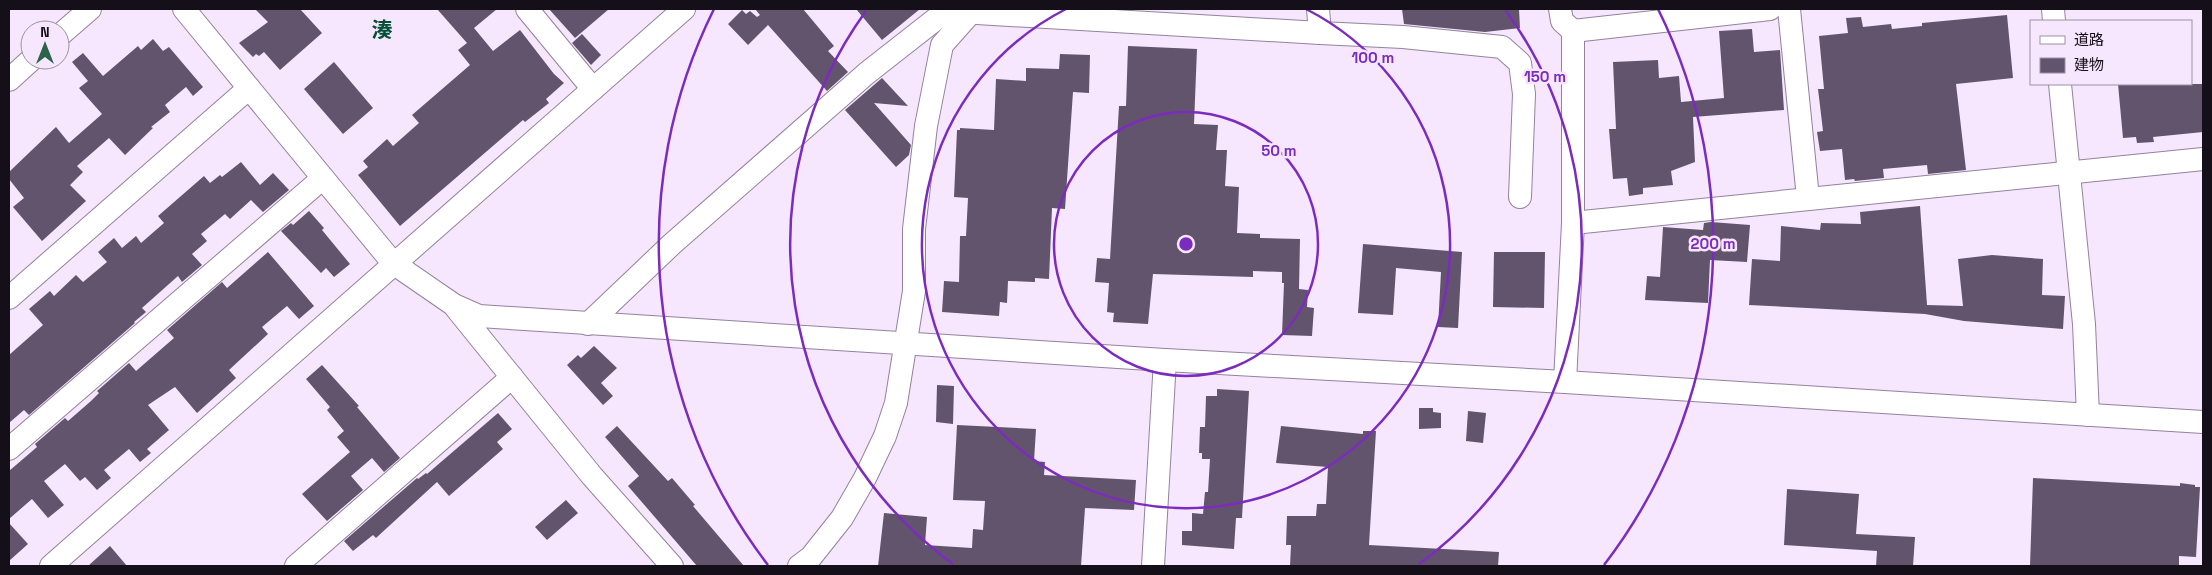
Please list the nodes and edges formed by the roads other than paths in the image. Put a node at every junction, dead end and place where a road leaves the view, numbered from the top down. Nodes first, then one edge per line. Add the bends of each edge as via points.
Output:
1 (90, 9) edge
2 (184, 9) edge
3 (527, 9) edge
4 (684, 9) edge
5 (1318, 9) edge
6 (1560, 9) edge
7 (1770, 9) edge
8 (1789, 9) edge
9 (972, 11) edge
10 (70, 26) edge
11 (1573, 32) junction
12 (1320, 33) junction
13 (20, 70) edge
14 (9, 80) edge
15 (2060, 85) edge
16 (249, 88) junction
17 (593, 89) junction
18 (2203, 159) edge
19 (2068, 172) junction
20 (323, 178) junction
21 (1520, 197) dead end
22 (1808, 198) junction
23 (1573, 223) junction
24 (393, 263) junction
25 (9, 298) edge
26 (454, 305) junction
27 (588, 324) junction
28 (906, 344) junction
29 (1165, 360) junction
30 (512, 376) junction
31 (1565, 382) junction
32 (2088, 415) junction
33 (2203, 422) edge
34 (9, 449) edge
35 (51, 566) edge
36 (296, 566) edge
37 (672, 566) edge
38 (800, 566) edge
39 (1153, 566) edge

1 - 10 street
2 - 16 street
3 - 17 street
4 - 17 street
5 - 12 street
6 - 11 street via 1562,21
7 - 11 street
8 - 22 street
9 - 12 street
9 - 27 street via 940,15 909,39 756,168
9 - 28 street via 942,45 926,126 914,229 914,291
11 - 23 street
12 - 21 street via 1502,47 1520,63 1524,94
13 - 14 street
15 - 19 street
16 - 20 street
16 - 25 street
17 - 24 street
18 - 19 street
19 - 22 street
19 - 32 street via 2084,324
20 - 24 street
20 - 34 street
22 - 23 street
23 - 31 street
24 - 26 street
24 - 35 street
26 - 27 street via 479,316
26 - 30 street
27 - 28 street
28 - 29 street
28 - 38 street via 896,403 865,478 842,518
29 - 31 street
29 - 39 street
30 - 36 street
30 - 37 street via 592,476
31 - 32 street
32 - 33 street

